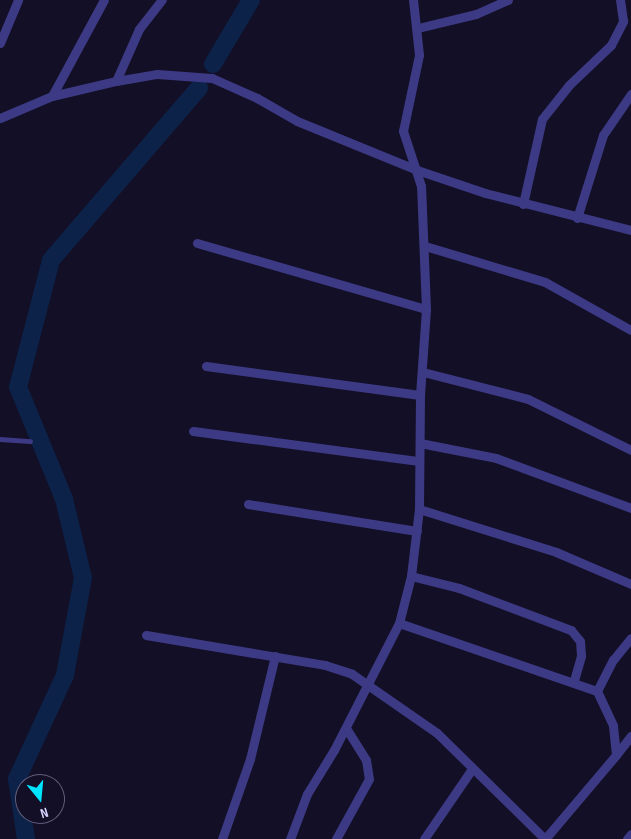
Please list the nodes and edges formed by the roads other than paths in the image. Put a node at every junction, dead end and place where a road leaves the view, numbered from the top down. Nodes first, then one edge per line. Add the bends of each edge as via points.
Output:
1 (18, 0) edge
2 (104, 0) edge
3 (162, 0) edge
4 (413, 0) edge
5 (508, 0) edge
6 (620, 0) edge
7 (418, 28) junction
8 (0, 43) edge
9 (116, 81) junction
10 (631, 94) edge
11 (52, 96) junction
12 (0, 118) edge
13 (417, 170) junction
14 (523, 204) junction
15 (577, 218) junction
16 (631, 230) edge
17 (197, 242) dead end
18 (425, 246) junction
19 (426, 309) junction
20 (631, 330) edge
21 (206, 366) dead end
22 (423, 372) junction
23 (420, 395) junction
24 (193, 431) dead end
25 (0, 439) edge
26 (30, 441) dead end
27 (420, 443) junction
28 (631, 450) edge
29 (419, 461) junction
30 (248, 504) dead end
31 (631, 508) edge
32 (419, 509) junction
33 (417, 531) junction
34 (411, 576) junction
35 (631, 584) edge
36 (398, 623) junction
37 (146, 635) dead end
38 (631, 638) edge
39 (275, 656) junction
40 (574, 680) junction
41 (366, 683) junction
42 (597, 690) junction
43 (346, 728) junction
44 (631, 736) edge
45 (616, 755) junction
46 (472, 769) junction
47 (631, 834) edge
48 (222, 839) edge
49 (290, 839) edge
50 (336, 839) edge
51 (424, 839) edge
52 (545, 839) edge
53 (626, 839) edge

1 - 8 street
2 - 11 street
3 - 9 street via 139,29
4 - 7 street
5 - 7 street via 476,14
6 - 14 street via 623,21 611,45 569,86 542,119
7 - 13 street via 416,74 403,131
9 - 11 street
9 - 13 street via 157,74 212,78 297,121
10 - 15 street via 603,135
11 - 12 street
13 - 14 street
13 - 18 street
14 - 15 street
15 - 16 street
17 - 19 street
18 - 19 street
18 - 20 street via 545,282
19 - 22 street
21 - 23 street
22 - 23 street
22 - 28 street via 528,399
23 - 27 street
24 - 29 street
25 - 26 lane
27 - 29 street
27 - 31 street via 496,458
29 - 32 street
30 - 33 street
32 - 33 street
32 - 35 street via 556,552
33 - 34 street
34 - 36 street
34 - 40 street via 459,588 572,630 580,641 581,656
36 - 40 street
36 - 41 street
37 - 39 street
38 - 42 street via 612,660
39 - 41 street via 325,665
39 - 48 street via 250,759
40 - 42 street
41 - 43 street
41 - 46 street via 437,733
42 - 45 street via 612,726
43 - 49 street via 307,794
43 - 50 street via 366,760 369,780
44 - 45 street
45 - 52 street
46 - 51 street
46 - 52 street via 508,800
47 - 53 street

